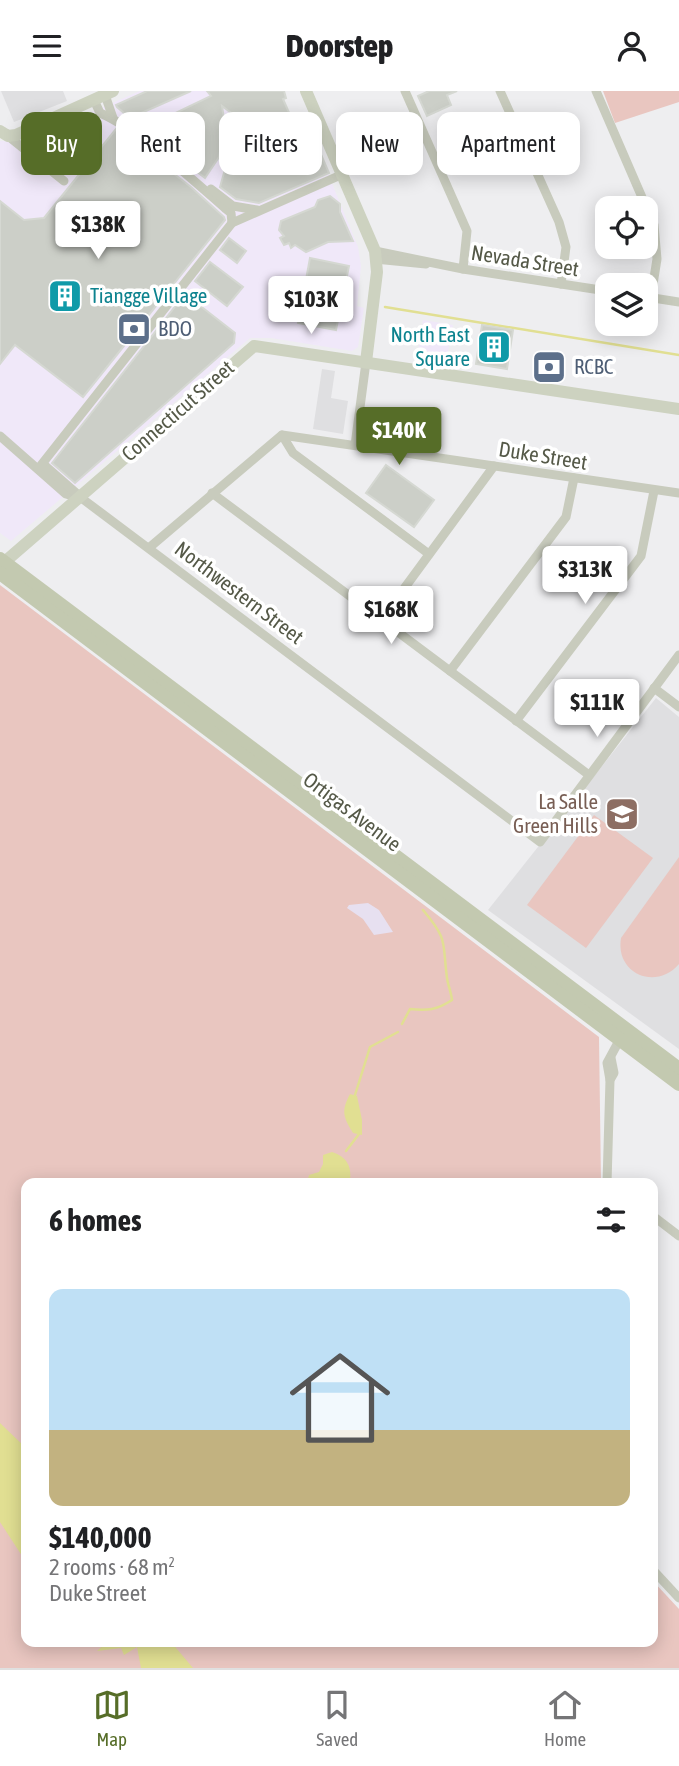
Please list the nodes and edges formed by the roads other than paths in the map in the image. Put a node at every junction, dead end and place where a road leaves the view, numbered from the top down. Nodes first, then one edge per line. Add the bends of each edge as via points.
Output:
1 (306, 91) edge
2 (405, 91) edge
3 (500, 91) edge
4 (596, 91) edge
5 (104, 95) edge
6 (9, 134) edge
7 (336, 158) edge
8 (341, 175) edge
9 (343, 175) edge
10 (64, 181) dead end
11 (206, 185) dead end
12 (263, 210) junction
13 (232, 223) junction
14 (375, 255) junction
15 (463, 269) junction
16 (654, 273) edge
17 (561, 284) junction
18 (595, 289) edge
19 (658, 299) edge
20 (679, 302) edge
21 (366, 362) junction
22 (679, 409) edge
23 (282, 435) junction
24 (0, 436) edge
25 (355, 445) junction
26 (494, 466) junction
27 (40, 467) junction
28 (574, 478) junction
29 (654, 491) junction
30 (212, 493) junction
31 (679, 493) edge
32 (81, 498) junction
33 (150, 547) junction
34 (429, 554) junction
35 (1, 563) edge
36 (381, 620) junction
37 (679, 655) edge
38 (450, 671) junction
39 (654, 688) junction
40 (679, 707) edge
41 (516, 721) junction
42 (589, 775) junction
43 (620, 1039) junction
44 (679, 1069) edge
45 (679, 1084) edge
46 (608, 1178) edge
47 (658, 1220) edge
48 (679, 1236) edge
49 (658, 1575) edge
50 (679, 1598) edge

1 - 7 street
2 - 15 street via 467,231
3 - 17 street via 559,222 566,247
4 - 16 street via 654,225
5 - 6 street
5 - 13 street via 100,113 113,118 200,186 230,213
6 - 10 street
8 - 12 street
9 - 14 street
11 - 12 street via 233,206
12 - 13 street
13 - 27 street
14 - 15 street, Nevada Street
14 - 21 street
15 - 17 street, Nevada Street
17 - 18 street, Nevada Street
19 - 20 street
21 - 22 street, Connecticut Street
21 - 25 street
21 - 32 street, Connecticut Street via 254,346
23 - 25 street, Duke Street
23 - 30 street
23 - 34 street via 293,453
24 - 27 street, Northwestern Street
25 - 26 street, Duke Street
26 - 28 street, Duke Street
26 - 34 street
27 - 32 street, Northwestern Street
28 - 29 street, Duke Street
28 - 38 street via 566,517
29 - 31 street, Duke Street
29 - 41 street via 641,556
30 - 33 street
30 - 36 street
32 - 33 street, Northwestern Street
32 - 35 street, Connecticut Street
33 - 42 street, Northwestern Street via 540,842
34 - 36 street
35 - 43 main road, Ortigas Avenue
35 - 44 main road, Ortigas Avenue
36 - 38 street
37 - 39 street
38 - 41 street
39 - 40 street
39 - 42 street
41 - 42 street
43 - 45 main road, Ortigas Avenue
43 - 46 street via 607,1063
47 - 48 street
49 - 50 street

